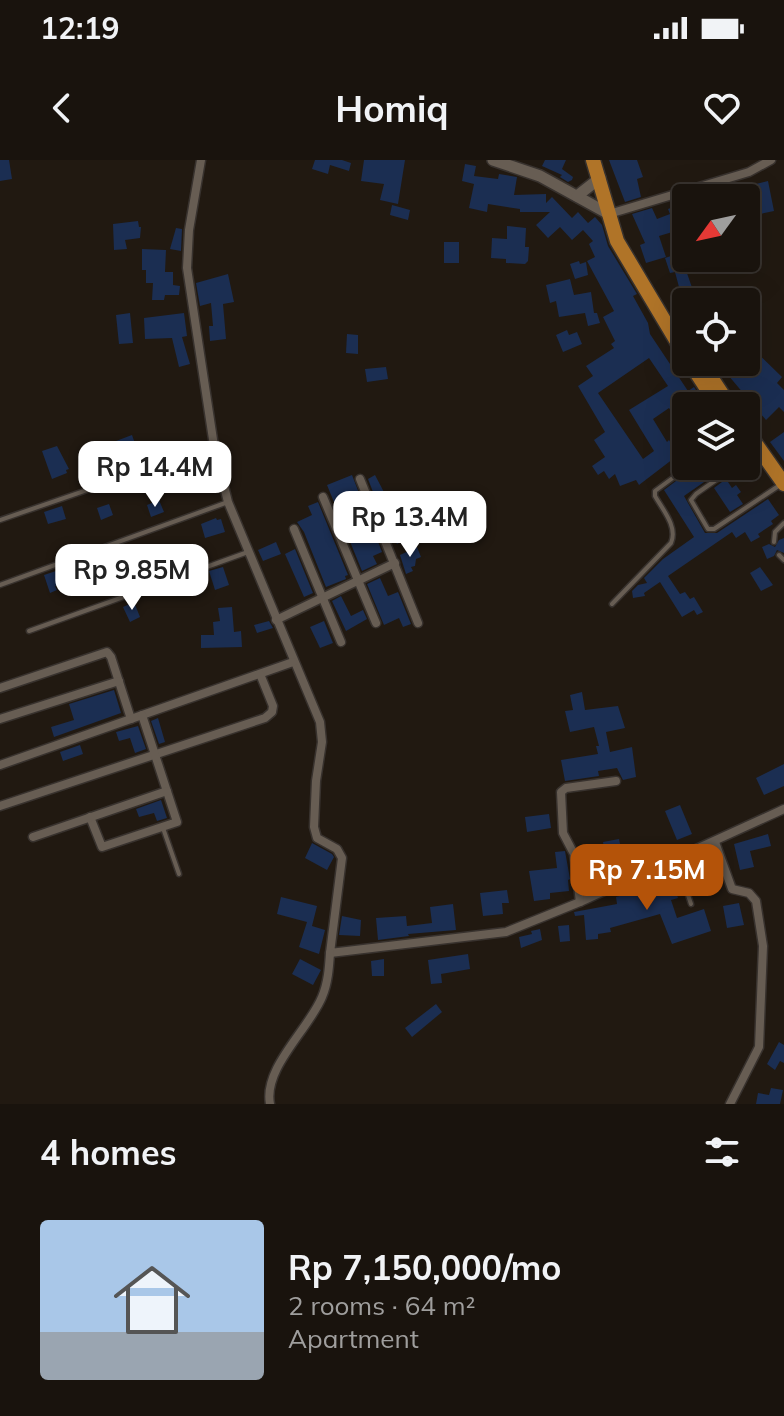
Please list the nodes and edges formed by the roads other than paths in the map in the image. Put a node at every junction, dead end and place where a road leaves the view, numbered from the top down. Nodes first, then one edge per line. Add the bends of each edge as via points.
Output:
1 (201, 160) edge
2 (493, 160) edge
3 (593, 160) edge
4 (771, 160) edge
5 (600, 178) junction
6 (577, 196) junction
7 (609, 214) junction
8 (616, 234) junction
9 (672, 318) edge
10 (672, 334) edge
11 (214, 446) junction
12 (760, 453) edge
13 (760, 466) edge
14 (672, 478) edge
15 (360, 479) dead end
16 (717, 480) edge
17 (782, 490) edge
18 (323, 497) dead end
19 (228, 502) junction
20 (0, 520) edge
21 (784, 523) edge
22 (294, 529) dead end
23 (774, 542) dead end
24 (248, 552) junction
25 (779, 555) dead end
26 (784, 560) edge
27 (395, 563) junction
28 (357, 580) junction
29 (0, 585) edge
30 (322, 598) junction
31 (612, 604) dead end
32 (276, 620) junction
33 (376, 623) dead end
34 (418, 623) dead end
35 (29, 631) dead end
36 (341, 642) dead end
37 (293, 662) junction
38 (260, 674) junction
39 (119, 681) junction
40 (0, 688) edge
41 (142, 715) junction
42 (0, 719) edge
43 (131, 719) junction
44 (155, 755) junction
45 (0, 765) edge
46 (616, 781) dead end
47 (167, 791) junction
48 (0, 806) edge
49 (784, 809) edge
50 (90, 817) junction
51 (163, 828) junction
52 (33, 837) dead end
53 (715, 842) junction
54 (676, 859) junction
55 (179, 874) dead end
56 (580, 902) junction
57 (691, 904) dead end
58 (330, 953) junction
59 (270, 1104) edge
60 (730, 1104) edge

1 - 11 street via 187,268
2 - 6 main road
3 - 5 highway
4 - 7 street via 749,172
5 - 6 main road
5 - 7 highway
6 - 7 main road
7 - 8 highway
8 - 9 highway
8 - 10 highway
11 - 19 street
11 - 20 lane
12 - 17 highway
13 - 17 highway
14 - 31 lane via 655,496 675,535
15 - 27 street
16 - 17 lane via 693,497 708,529
18 - 28 street
19 - 24 street
19 - 29 lane
21 - 23 lane
22 - 30 street
24 - 32 street
24 - 35 lane
25 - 26 lane
27 - 28 street
27 - 34 street
28 - 30 street
28 - 33 street
30 - 32 street
30 - 36 street
32 - 37 street
37 - 38 street
37 - 58 street via 322,732 315,833 342,858
38 - 41 street
38 - 44 street via 273,706 265,718
39 - 40 street via 111,657 103,652
39 - 42 street
39 - 43 street
41 - 43 street
41 - 44 street
43 - 45 street
44 - 47 street
44 - 48 street
46 - 56 street via 561,792 563,833 574,854
47 - 50 street
47 - 51 street via 177,822
49 - 53 street
50 - 51 street via 102,847
50 - 52 street
51 - 55 lane
53 - 54 street
53 - 60 street via 732,889 749,893 756,901 763,946 759,1047
54 - 56 street
54 - 57 lane
56 - 58 street via 498,934
58 - 59 street via 322,996 284,1057 268,1096

